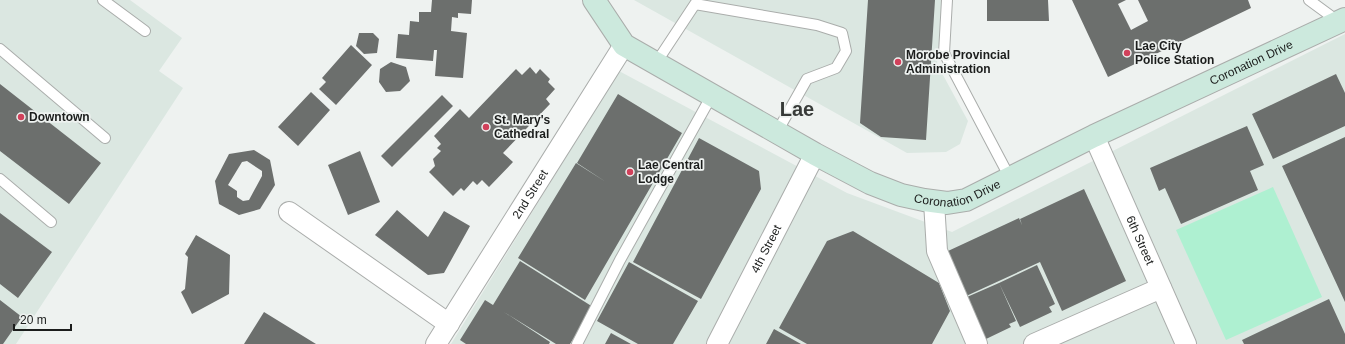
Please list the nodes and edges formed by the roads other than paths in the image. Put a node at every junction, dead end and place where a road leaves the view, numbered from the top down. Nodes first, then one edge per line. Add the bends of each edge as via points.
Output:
1 (103, 0) edge
2 (594, 0) edge
3 (947, 0) edge
4 (1309, 0) edge
5 (695, 2) edge
6 (1342, 20) edge
7 (145, 31) dead end
8 (624, 45) junction
9 (0, 49) edge
10 (656, 63) junction
11 (712, 95) junction
12 (777, 132) junction
13 (1094, 136) junction
14 (105, 138) dead end
15 (815, 154) junction
16 (1010, 178) junction
17 (0, 179) edge
18 (934, 202) junction
19 (289, 212) dead end
20 (51, 222) dead end
21 (1161, 288) junction
22 (449, 324) junction
23 (436, 344) edge
24 (577, 344) edge
25 (717, 344) edge
26 (977, 344) edge
27 (1034, 344) edge
28 (1186, 344) edge

1 - 7 lane
2 - 8 street, Coronation Drive
3 - 16 lane via 944,53
4 - 6 lane
5 - 10 lane
5 - 12 lane via 817,25 842,33 846,51 836,68 807,79
6 - 13 street, Coronation Drive
8 - 10 street, Coronation Drive
8 - 22 street, 2nd Street
9 - 14 lane
10 - 11 street, Coronation Drive
11 - 12 street, Coronation Drive
11 - 24 lane via 620,260
12 - 15 street, Coronation Drive
13 - 16 street, Coronation Drive
13 - 21 street, 6th Street
15 - 18 street, Coronation Drive via 870,183 901,195
15 - 25 street, 4th Street
16 - 18 street, Coronation Drive via 966,200
17 - 20 lane
18 - 26 street via 937,251
19 - 22 street
21 - 27 street
21 - 28 street, 6th Street
22 - 23 street, 2nd Street

